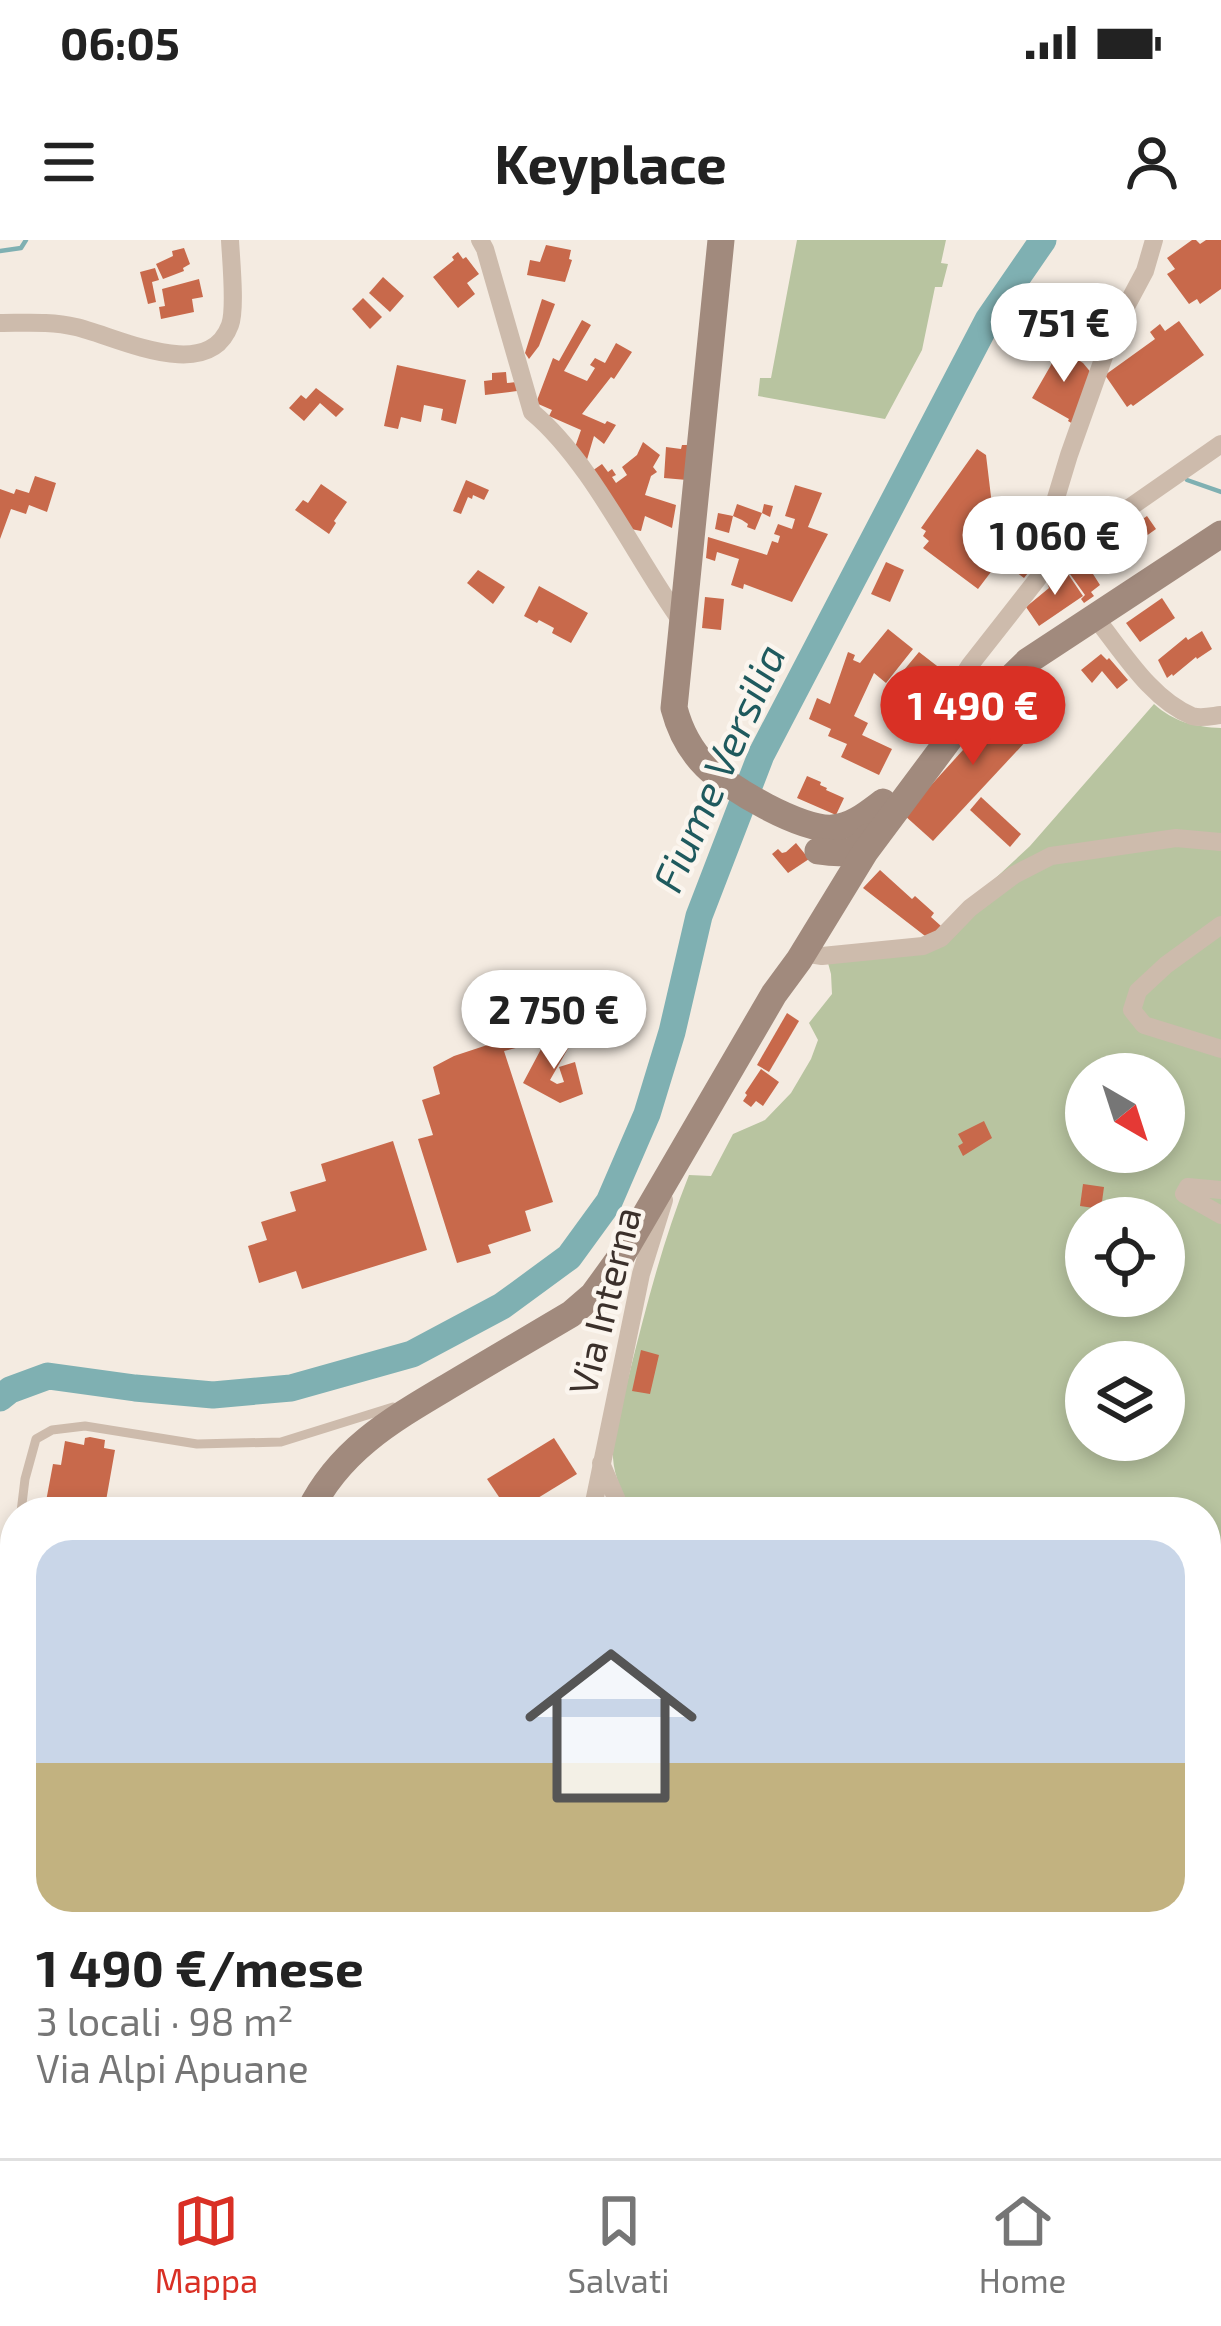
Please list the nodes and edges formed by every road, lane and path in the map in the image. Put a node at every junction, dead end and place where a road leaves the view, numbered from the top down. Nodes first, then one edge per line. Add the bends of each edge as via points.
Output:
1 (230, 240) edge
2 (722, 240) edge
3 (1154, 240) edge
4 (485, 243) edge
5 (0, 323) edge
6 (1221, 444) edge
7 (1221, 534) edge
8 (1050, 563) junction
9 (1094, 616) junction
10 (681, 621) junction
11 (1221, 715) edge
12 (952, 734) junction
13 (891, 803) junction
14 (825, 840) junction
15 (1221, 842) edge
16 (855, 855) junction
17 (823, 907) junction
18 (1221, 925) edge
19 (803, 953) junction
20 (781, 985) junction
21 (1221, 1049) edge
22 (679, 1156) junction
23 (1221, 1190) edge
24 (1221, 1215) edge
25 (416, 1406) junction
26 (601, 1463) junction
27 (23, 1497) edge
28 (316, 1497) edge
29 (595, 1497) edge
30 (616, 1497) edge

1 - 5 street via 230,326 210,350 184,355 76,327
2 - 10 main road
3 - 8 street via 1075,438 1056,498
4 - 10 street via 532,412 582,470
6 - 8 street
7 - 9 main road
8 - 12 street via 948,699 943,724
9 - 11 street via 1158,693 1195,718
9 - 12 main road via 1028,661
10 - 14 main road via 674,708 680,731 703,764
12 - 13 main road
13 - 14 main road
13 - 16 main road
14 - 16 main road
14 - 17 main road
15 - 19 street via 1176,838 1051,856 923,946
16 - 17 main road
17 - 19 main road
17 - 20 main road via 793,947
18 - 21 street via 1138,991 1132,1010 1144,1025
19 - 20 main road
20 - 22 main road
22 - 25 main road via 593,1295
22 - 26 street, Via Interna via 641,1274
23 - 24 street via 1188,1187 1184,1194
25 - 27 lane via 281,1442 197,1444 85,1426 52,1430 36,1438
25 - 28 main road via 362,1442
26 - 29 street, Via Interna
26 - 30 street

